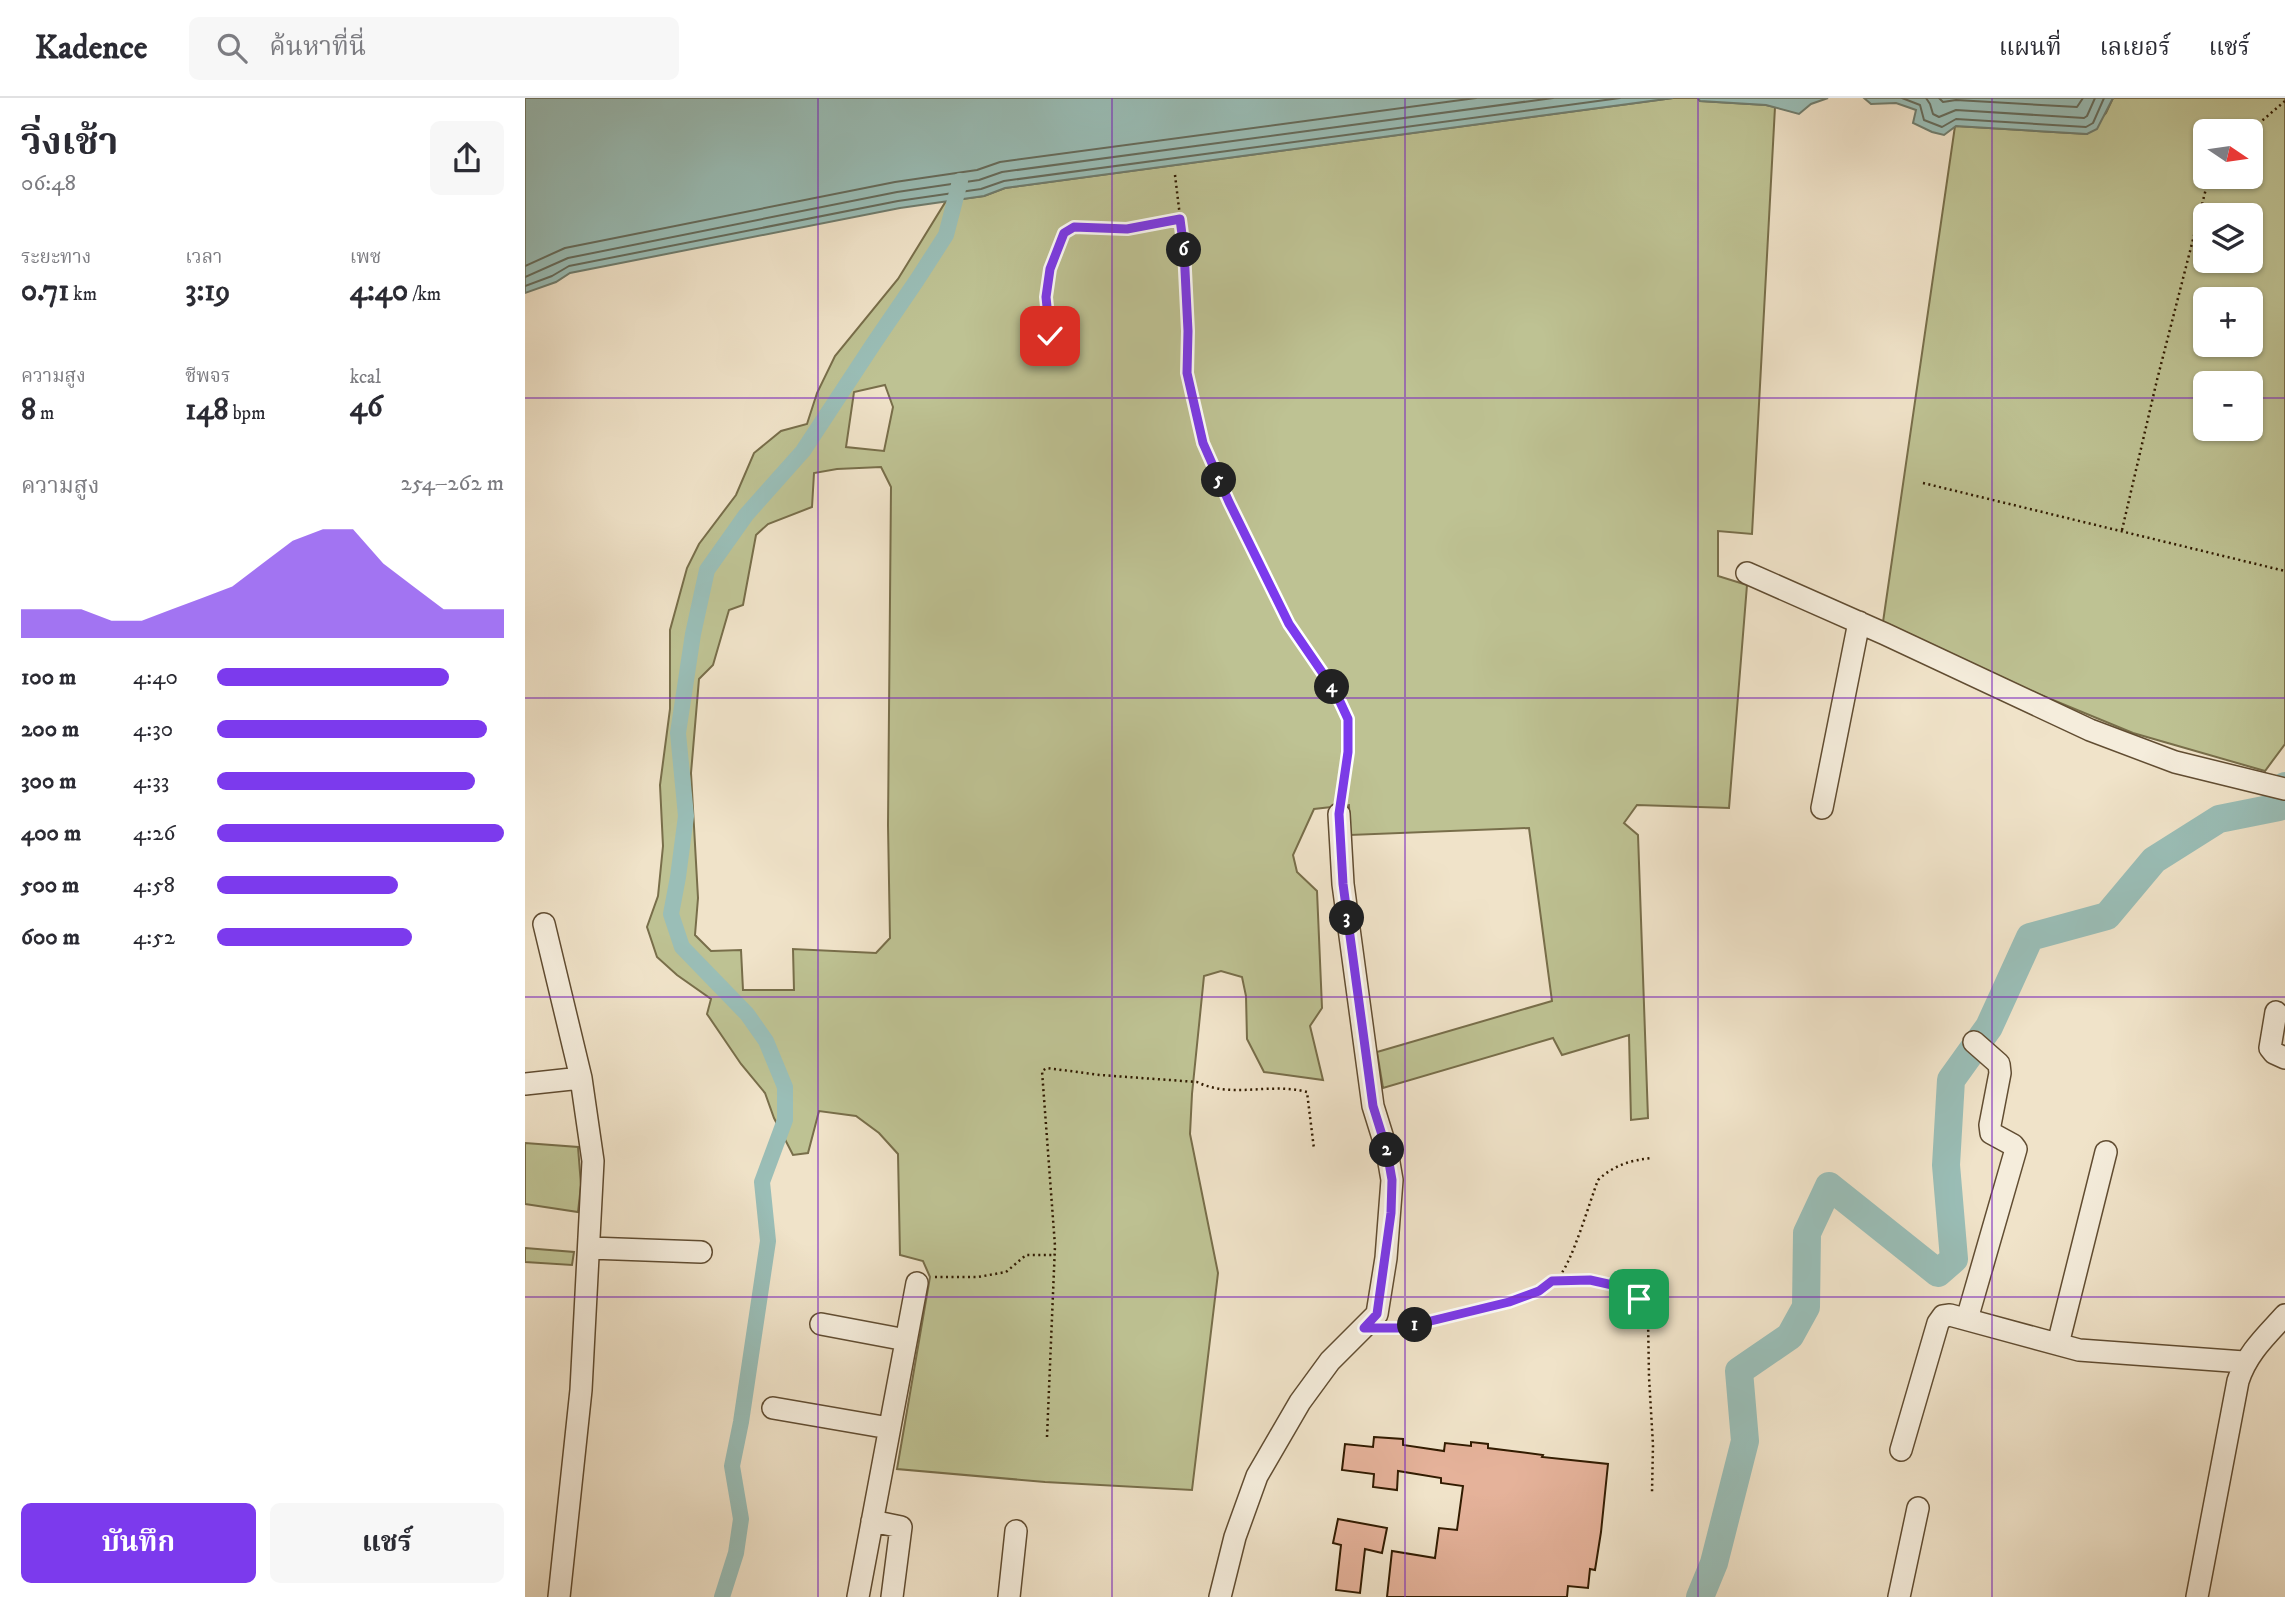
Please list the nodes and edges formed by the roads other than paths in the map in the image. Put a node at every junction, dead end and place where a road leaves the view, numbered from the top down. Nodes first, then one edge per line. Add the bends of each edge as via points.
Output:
1 (1748, 573) dead end
2 (1859, 622) junction
3 (2279, 788) edge
4 (1822, 808) dead end
5 (1339, 814) road end
6 (544, 924) dead end
7 (2276, 1012) dead end
8 (1974, 1042) dead end
9 (2285, 1058) edge
10 (581, 1078) junction
11 (525, 1084) edge
12 (2106, 1153) dead end
13 (590, 1248) junction
14 (701, 1252) dead end
15 (917, 1283) road end
16 (2285, 1315) edge
17 (1967, 1320) junction
18 (821, 1324) dead end
19 (906, 1340) junction
20 (2059, 1344) junction
21 (2244, 1362) junction
22 (773, 1408) dead end
23 (889, 1427) junction
24 (1901, 1450) dead end
25 (1918, 1508) dead end
26 (872, 1521) junction
27 (1016, 1531) dead end
28 (559, 1597) edge
29 (858, 1597) edge
30 (892, 1597) edge
31 (1009, 1597) edge
32 (1220, 1597) edge
33 (1899, 1597) edge
34 (2197, 1597) edge

1 - 2 street
2 - 3 street via 2090,730 2175,762
2 - 4 street
5 - 32 street via 1363,1043 1392,1180 1377,1314 1330,1361 1300,1402 1258,1476 1235,1536
6 - 10 street
7 - 9 street via 2270,1048
8 - 17 street via 1999,1064 1991,1133 2013,1145 2016,1154
10 - 11 street
10 - 13 street via 593,1161
12 - 20 street
13 - 14 street
13 - 28 street via 582,1390
15 - 19 street
16 - 21 street
17 - 20 street
17 - 24 street via 1950,1315 1938,1322
18 - 19 street
19 - 23 street
20 - 21 street via 2079,1350
21 - 34 street
22 - 23 street
23 - 26 street
25 - 33 street
26 - 29 street
26 - 30 street via 901,1527
27 - 31 street

